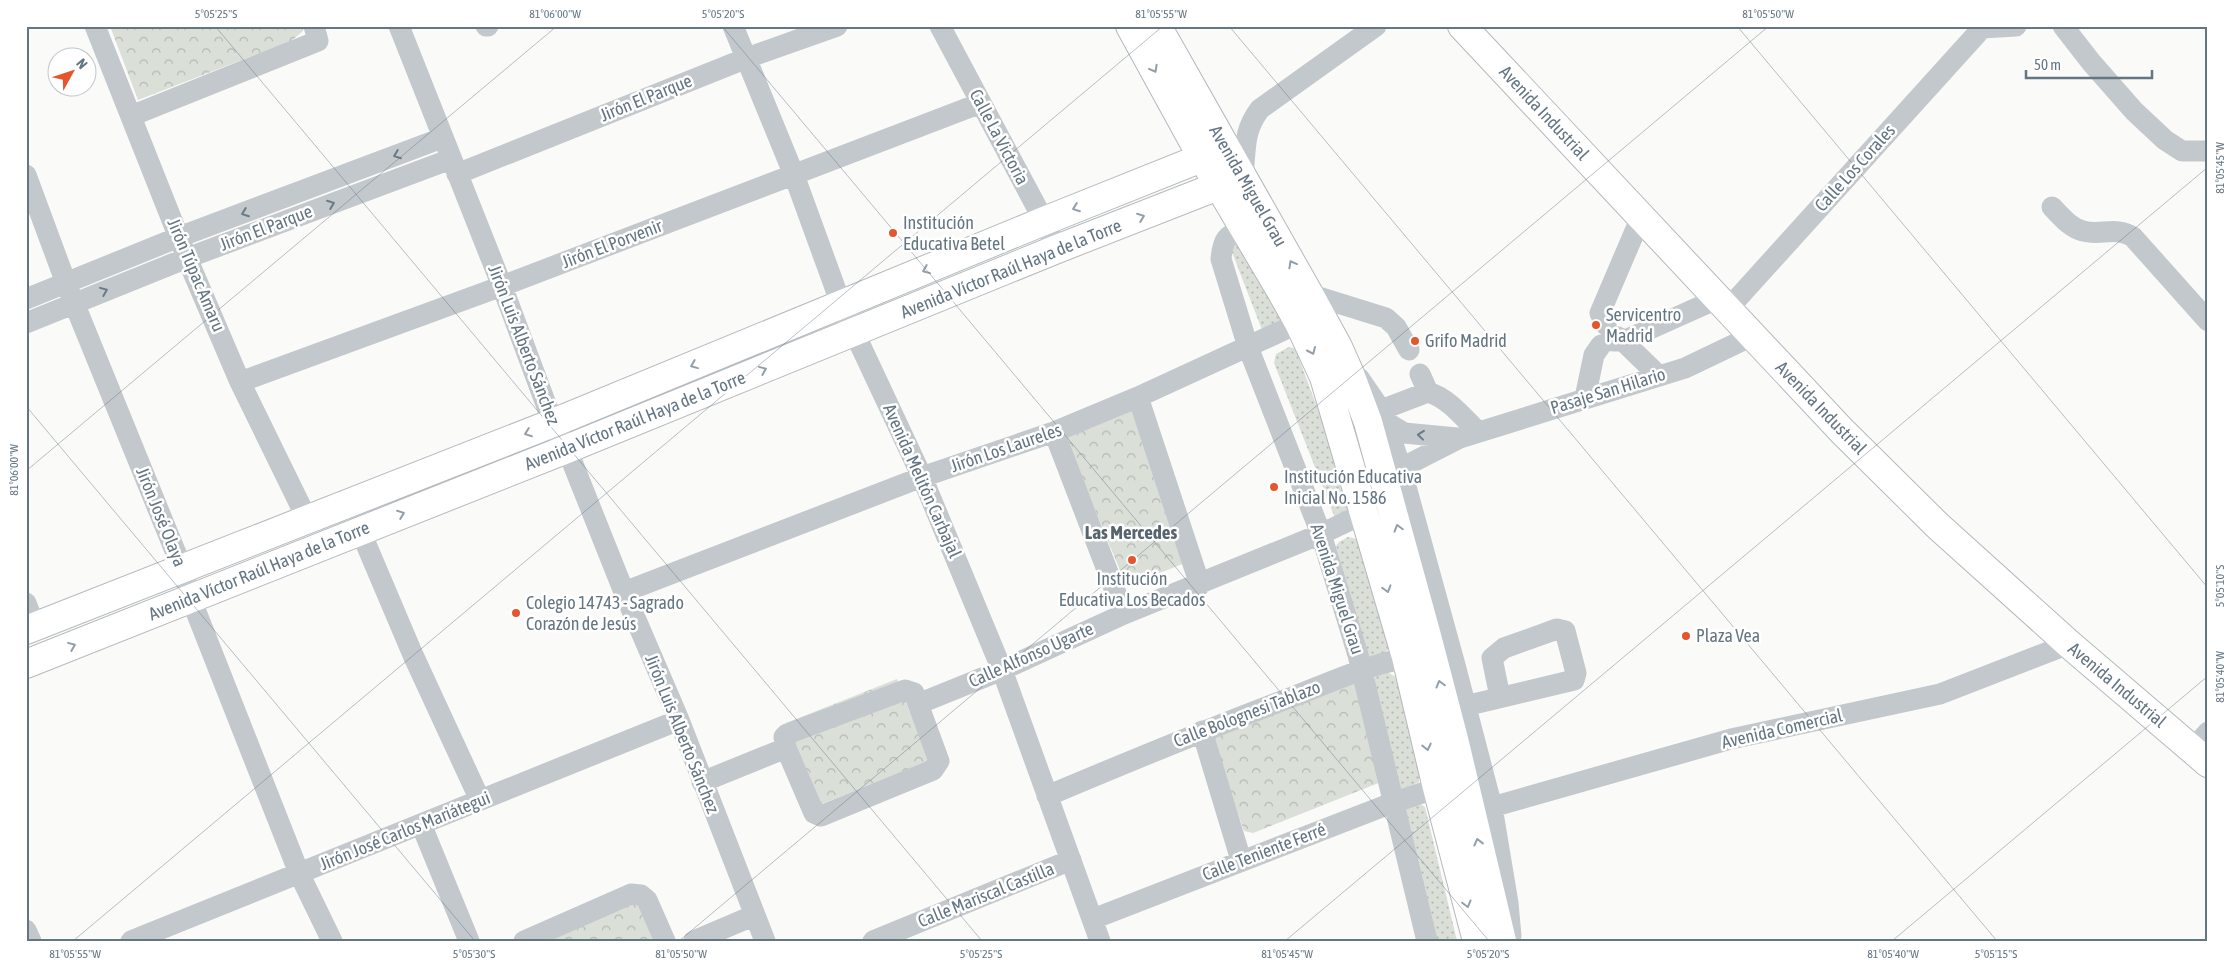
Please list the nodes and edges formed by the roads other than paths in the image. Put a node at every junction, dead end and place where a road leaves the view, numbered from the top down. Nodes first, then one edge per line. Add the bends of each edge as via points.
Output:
1 (95, 26) edge
2 (314, 26) edge
3 (399, 26) edge
4 (733, 26) edge
5 (837, 26) edge
6 (940, 26) edge
7 (1130, 26) edge
8 (1157, 26) edge
9 (1376, 26) edge
10 (1462, 26) edge
11 (2016, 26) edge
12 (2063, 26) edge
13 (1983, 27) edge
14 (747, 58) junction
15 (982, 103) junction
16 (131, 116) junction
17 (442, 138) junction
18 (2208, 150) edge
19 (1225, 151) junction
20 (454, 166) junction
21 (26, 175) edge
22 (794, 175) junction
23 (1231, 181) junction
24 (2052, 207) dead end
25 (1641, 217) junction
26 (1044, 221) junction
27 (1244, 227) junction
28 (179, 238) junction
29 (1056, 249) junction
30 (187, 258) junction
31 (66, 283) junction
32 (502, 286) junction
33 (1309, 294) junction
34 (26, 299) edge
35 (74, 302) junction
36 (841, 304) junction
37 (1722, 304) junction
38 (2208, 321) edge
39 (26, 323) edge
40 (1299, 323) junction
41 (855, 332) junction
42 (1752, 336) junction
43 (1612, 338) junction
44 (1248, 347) junction
45 (1409, 350) dead end
46 (1658, 375) junction
47 (240, 382) junction
48 (1138, 397) junction
49 (1585, 398) junction
50 (1378, 418) junction
51 (553, 424) junction
52 (1054, 432) junction
53 (1469, 435) junction
54 (567, 449) junction
55 (1402, 472) junction
56 (922, 476) junction
57 (1365, 512) junction
58 (307, 520) junction
59 (360, 530) junction
60 (1321, 534) junction
61 (182, 568) junction
62 (1200, 585) junction
63 (624, 592) junction
64 (190, 599) junction
65 (1124, 614) junction
66 (29, 620) edge
67 (1444, 628) joint
68 (2069, 644) junction
69 (1430, 656) junction
70 (26, 664) edge
71 (1002, 670) junction
72 (1363, 670) junction
73 (1500, 698) dead end
74 (918, 704) junction
75 (1465, 706) junction
76 (679, 720) junction
77 (1202, 730) junction
78 (786, 748) junction
79 (2203, 748) edge
80 (702, 782) junction
81 (1437, 788) junction
82 (1048, 796) junction
83 (480, 800) junction
84 (1392, 802) junction
85 (1492, 807) junction
86 (421, 824) junction
87 (1071, 860) junction
88 (1241, 860) junction
89 (299, 873) junction
90 (755, 915) junction
91 (1092, 919) junction
92 (26, 930) edge
93 (1420, 939) edge
94 (31, 941) edge
95 (131, 941) edge
96 (332, 941) edge
97 (469, 941) edge
98 (524, 941) edge
99 (665, 941) edge
100 (694, 941) edge
101 (765, 941) edge
102 (873, 941) edge
103 (1100, 941) edge
104 (1476, 941) edge
105 (1502, 941) edge
106 (1511, 941) edge

1 - 16 street, Jirón Túpac Amaru
2 - 16 street via 318,41
3 - 17 street, Jirón Luis Alberto Sánchez
4 - 14 street, Avenida Melitón Carbajal
5 - 14 street, Jirón El Parque
6 - 15 street, Calle La Victoria
7 -> 19 main road, Avenida Miguel Grau
8 - 19 main road, Avenida Miguel Grau
9 - 19 street via 1260,109 1246,132
10 - 25 main road, Avenida Industrial
11 - 13 street
12 - 18 street via 2134,111 2165,140 2182,151
13 - 37 street, Calle Los Corales
14 - 20 street, Jirón El Parque
14 - 22 street, Avenida Melitón Carbajal
15 - 22 street, Jirón El Porvenir
15 - 26 street, Calle La Victoria
16 - 28 street, Jirón Túpac Amaru
17 - 20 street, Jirón Luis Alberto Sánchez
17 -> 28 street, Jirón El Parque
19 - 23 main road, Avenida Miguel Grau
19 - 23 street
19 -> 26 main road, Avenida Víctor Raúl Haya de la Torre
30 -> 20 street, Jirón El Parque
20 - 32 street, Jirón Luis Alberto Sánchez
21 - 31 street, Jirón José Olaya
22 - 32 street, Jirón El Porvenir
22 - 36 street, Avenida Melitón Carbajal
23 - 27 main road, Avenida Miguel Grau
29 -> 23 main road, Avenida Víctor Raúl Haya de la Torre
33 -> 23 main road, Avenida Miguel Grau
24 - 38 street via 2070,225 2083,231 2120,231 2133,237
25 - 37 main road, Avenida Industrial
25 - 43 street via 1600,313
26 - 29 street, Calle La Victoria
26 -> 36 main road, Avenida Víctor Raúl Haya de la Torre
27 - 40 main road, Avenida Miguel Grau
27 - 44 street, Avenida Miguel Grau via 1226,237 1221,259
28 - 30 street, Jirón Túpac Amaru
28 - 31 street, Jirón El Parque
29 - 41 main road, Avenida Víctor Raúl Haya de la Torre
35 -> 30 street, Jirón El Parque
30 - 47 street, Jirón Túpac Amaru
31 - 34 street, Jirón El Parque
31 - 35 street, Jirón José Olaya
32 - 47 street, Jirón El Porvenir
32 - 51 street, Jirón Luis Alberto Sánchez
33 - 45 street via 1386,318 1396,327
33 - 50 main road, Avenida Miguel Grau
35 - 39 street, Jirón El Parque
35 - 61 street, Jirón José Olaya
36 - 41 street, Avenida Melitón Carbajal
36 -> 51 main road, Avenida Víctor Raúl Haya de la Torre
37 - 42 main road, Avenida Industrial
37 - 43 street
40 - 44 street, Jirón Los Laureles
40 -> 57 main road, Avenida Miguel Grau via 1324,377
54 -> 41 main road, Avenida Víctor Raúl Haya de la Torre
41 - 56 street, Avenida Melitón Carbajal
42 - 46 street, Pasaje San Hilario via 1701,361
42 - 68 main road, Avenida Industrial via 1938,526
43 - 46 street
43 - 49 street via 1594,355
44 - 48 street, Jirón Los Laureles
44 - 60 street, Avenida Miguel Grau
46 - 49 street, Pasaje San Hilario
47 - 58 street, Jirón Túpac Amaru
48 - 52 street, Jirón Los Laureles
48 - 62 street
49 - 53 street, Pasaje San Hilario
53 -> 50 street, Pasaje San Hilario via 1404,434
50 - 53 street via 1424,383 1448,402
50 - 55 street, Avenida Miguel Grau
69 -> 50 main road, Avenida Miguel Grau
51 - 54 street, Jirón Luis Alberto Sánchez
51 -> 58 main road, Avenida Víctor Raúl Haya de la Torre
52 - 56 street, Jirón Los Laureles
52 - 65 street
53 - 55 street, Pasaje San Hilario via 1420,458
59 -> 54 main road, Avenida Víctor Raúl Haya de la Torre
54 - 63 street, Jirón Luis Alberto Sánchez
55 - 67 street, Avenida Miguel Grau
56 - 63 street, Jirón Los Laureles
56 - 71 street, Avenida Melitón Carbajal
57 - 60 street, Calle Alfonso Ugarte
57 -> 69 main road, Avenida Miguel Grau
58 - 61 main road, Avenida Víctor Raúl Haya de la Torre
59 - 64 main road, Avenida Víctor Raúl Haya de la Torre
59 - 83 street
60 - 62 street, Calle Alfonso Ugarte
60 - 72 street, Avenida Miguel Grau
61 - 64 street, Jirón José Olaya
61 - 66 main road, Avenida Víctor Raúl Haya de la Torre
62 - 65 street, Calle Alfonso Ugarte
63 - 76 street, Jirón Luis Alberto Sánchez
70 -> 64 main road, Avenida Víctor Raúl Haya de la Torre
64 - 89 street, Jirón José Olaya
65 - 71 street, Calle Alfonso Ugarte
67 - 69 main road
68 - 79 main road, Avenida Industrial
68 - 85 street, Avenida Comercial via 1940,694 1731,739
69 - 72 street, Calle Bolognesi Tablazo
69 - 75 street, Avenida Miguel Grau
69 -> 81 main road, Avenida Miguel Grau
105 -> 69 main road, Avenida Miguel Grau via 1454,739
71 - 74 street, Calle Alfonso Ugarte
71 - 82 street, Avenida Melitón Carbajal
72 - 77 street, Calle Bolognesi Tablazo
72 - 84 street, Avenida Miguel Grau
73 - 75 street
74 - 78 street via 914,693 905,690 787,734 783,740
74 - 78 street via 938,761 933,770 821,816 814,813
75 - 85 street, Avenida Miguel Grau
76 - 80 street, Jirón Luis Alberto Sánchez
76 - 83 street, Jirón José Carlos Mariátegui
77 - 82 street, Calle Bolognesi Tablazo
77 - 88 street
78 - 80 street
80 - 90 street, Jirón Luis Alberto Sánchez
81 - 84 street, Calle Teniente Ferré
81 -> 104 main road, Avenida Miguel Grau
82 - 87 street, Avenida Melitón Carbajal
83 - 86 street, Jirón José Carlos Mariátegui
84 - 88 street, Calle Teniente Ferré
84 - 93 street, Avenida Miguel Grau
85 - 106 street, Avenida Miguel Grau
86 - 89 street, Jirón José Carlos Mariátegui
86 - 97 street
87 - 91 street, Avenida Melitón Carbajal
87 - 102 street, Calle Mariscal Castilla
88 - 91 street, Calle Teniente Ferré
89 - 95 street, Jirón José Carlos Mariátegui
89 - 96 street, Jirón José Olaya
90 - 100 street
90 - 101 street, Jirón Luis Alberto Sánchez
91 - 103 street, Avenida Melitón Carbajal
92 - 94 street
98 - 99 street via 631,894 641,895 647,900

